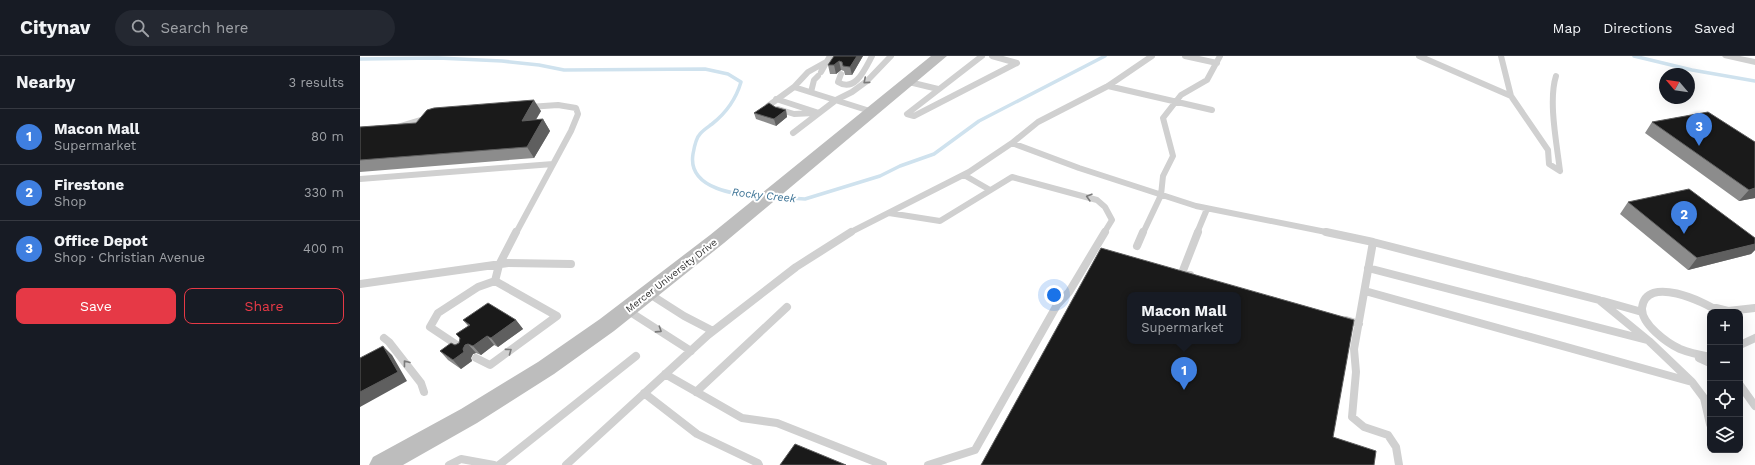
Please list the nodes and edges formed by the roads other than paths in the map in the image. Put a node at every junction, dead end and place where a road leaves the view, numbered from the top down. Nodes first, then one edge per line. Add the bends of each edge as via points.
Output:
1 (830, 56) edge
2 (872, 56) edge
3 (891, 56) edge
4 (940, 56) edge
5 (982, 56) edge
6 (992, 56) edge
7 (1152, 56) edge
8 (1185, 56) edge
9 (1220, 56) edge
10 (1419, 56) edge
11 (1501, 56) edge
12 (1727, 56) edge
13 (826, 62) junction
14 (1755, 62) edge
15 (1217, 63) junction
16 (841, 74) edge
17 (1556, 76) dead end
18 (909, 82) junction
19 (1108, 86) junction
20 (794, 87) junction
21 (938, 89) junction
22 (810, 92) junction
23 (1511, 96) junction
24 (776, 99) junction
25 (836, 100) junction
26 (1173, 102) junction
27 (523, 108) edge
28 (1212, 110) dead end
29 (873, 112) junction
30 (819, 113) junction
31 (435, 116) edge
32 (390, 129) edge
33 (793, 133) dead end
34 (1012, 143) junction
35 (552, 164) junction
36 (964, 175) junction
37 (360, 179) edge
38 (990, 190) junction
39 (1161, 195) junction
40 (1207, 209) junction
41 (889, 213) junction
42 (1373, 242) junction
43 (1137, 246) dead end
44 (499, 264) junction
45 (570, 264) dead end
46 (1368, 268) junction
47 (1197, 277) edge
48 (495, 281) junction
49 (360, 284) edge
50 (1365, 291) junction
51 (648, 293) junction
52 (1599, 300) junction
53 (787, 307) dead end
54 (1755, 308) edge
55 (1715, 309) edge
56 (1743, 309) edge
57 (627, 310) junction
58 (1642, 312) junction
59 (1338, 318) edge
60 (1359, 324) junction
61 (713, 332) junction
62 (384, 338) dead end
63 (1755, 338) edge
64 (1649, 341) junction
65 (1743, 344) edge
66 (463, 349) edge
67 (1680, 349) junction
68 (691, 351) junction
69 (636, 356) dead end
70 (1707, 356) edge
71 (476, 358) dead end
72 (1707, 362) edge
73 (665, 374) junction
74 (1692, 382) junction
75 (1743, 389) edge
76 (424, 392) dead end
77 (696, 392) junction
78 (644, 393) junction
79 (1755, 406) edge
80 (1708, 417) edge
81 (381, 465) edge
82 (449, 465) edge
83 (494, 465) edge
84 (499, 465) edge
85 (566, 465) edge
86 (759, 465) edge
87 (882, 465) edge
88 (928, 465) edge
89 (1398, 465) edge

1 - 13 lane
2 - 16 lane via 852,85 839,84
3 -> 25 lane via 867,81
4 - 18 main road, Mercer University Drive
5 - 21 lane
6 - 21 lane via 1017,63 914,116 907,114
7 - 19 lane
8 - 15 lane
9 - 15 lane
10 - 23 lane
11 - 23 lane
12 - 14 street
13 - 20 lane via 798,80
13 - 22 lane via 817,74
15 - 26 lane via 1203,84 1190,89
17 - 23 lane via 1554,102 1560,171 1549,164 1548,150
18 - 21 lane
18 - 29 main road, Mercer University Drive
19 - 26 lane
19 - 34 lane via 1038,122
20 - 22 lane
20 - 24 lane
22 - 25 lane
24 - 30 lane
24 - 30 lane via 768,106 794,114
25 - 29 lane
25 - 30 lane
26 - 28 lane
26 - 39 lane via 1163,118 1173,156 1163,176
27 - 35 lane via 558,105 576,108 578,114 571,131
29 - 51 main road, Mercer University Drive
30 - 33 lane
31 - 32 lane
34 - 36 lane
34 - 39 lane
35 - 37 lane
35 - 44 lane
36 - 38 lane
36 - 41 lane
38 - 41 lane via 940,221
88 -> 38 lane via 975,450 1057,305 1069,292 1112,220 1102,202 1094,198 1012,177
39 - 40 lane
39 - 43 lane
40 - 42 lane
40 - 47 lane via 1182,273
41 - 61 lane via 842,237 796,268
42 - 46 lane
42 - 52 lane
44 - 45 lane
44 - 48 lane
44 - 49 lane
46 - 50 lane
46 - 64 lane
48 - 66 lane via 478,287 438,313 430,327
71 -> 48 lane via 490,365 557,316
50 - 60 lane
50 - 74 lane
51 - 57 main road, Mercer University Drive
51 - 61 lane
52 - 58 lane
52 - 64 lane
53 - 77 lane
54 - 56 lane
55 - 58 lane via 1688,296 1662,292 1647,298 1643,303
57 -> 68 lane
57 - 81 main road, Mercer University Drive via 546,368 469,416
58 - 67 lane via 1654,331
59 - 60 lane
60 - 89 lane via 1354,349 1356,372 1352,417 1364,427 1388,435 1396,447
61 - 68 lane
76 -> 62 lane via 421,383
63 - 65 lane
64 - 74 lane
67 - 70 lane
67 - 72 lane
68 - 73 lane
69 - 84 lane
73 - 77 lane
73 - 78 lane
74 - 80 lane via 1704,398
75 - 79 lane
77 - 87 lane via 742,418 777,423
78 - 85 lane
78 - 86 lane via 697,434
82 - 83 lane via 462,459

